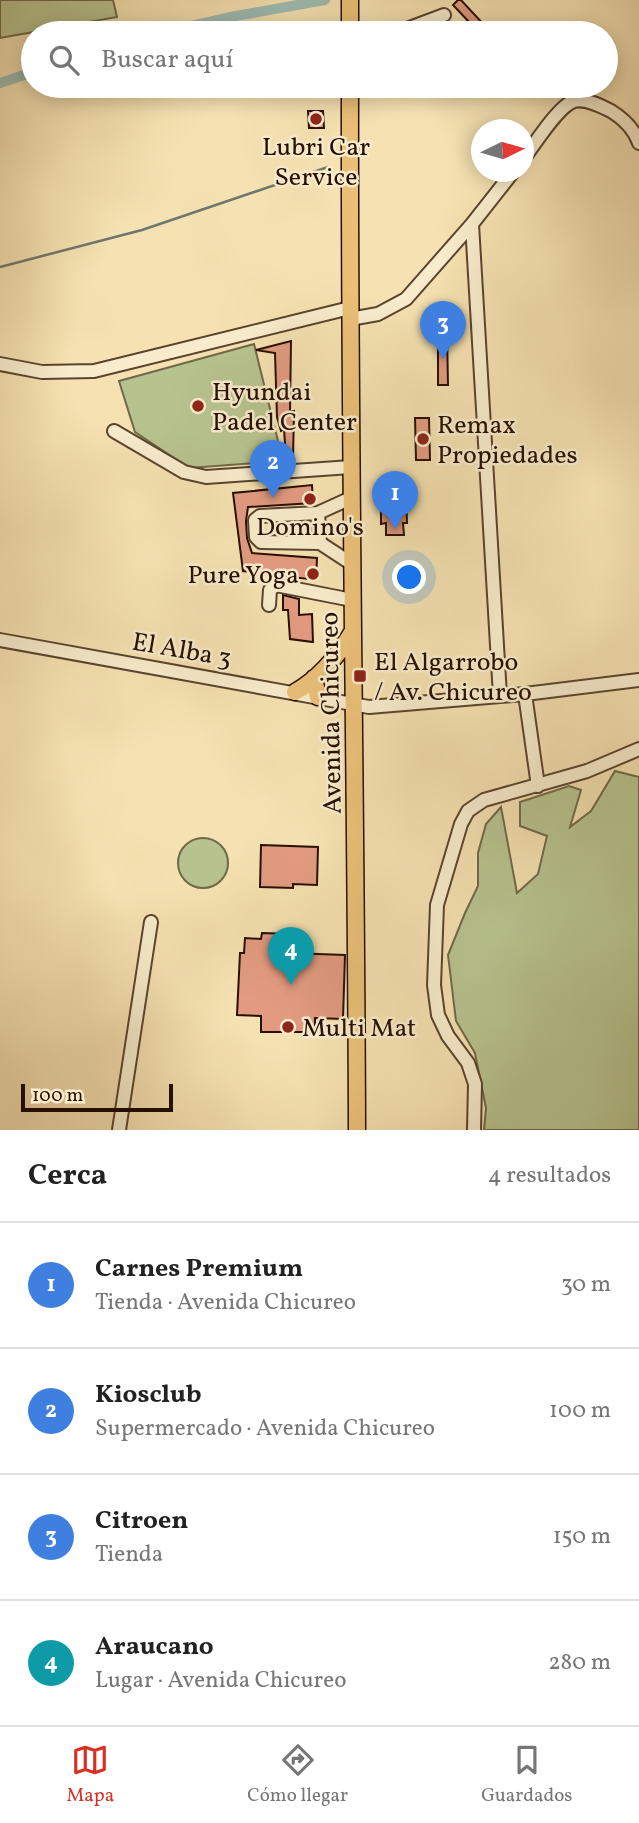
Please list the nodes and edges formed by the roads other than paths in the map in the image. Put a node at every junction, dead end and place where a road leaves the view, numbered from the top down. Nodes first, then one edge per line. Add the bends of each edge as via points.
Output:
1 (444, 15) dead end
2 (428, 21) edge
3 (350, 98) edge
4 (534, 144) edge
5 (639, 144) edge
6 (505, 182) edge
7 (472, 224) junction
8 (350, 314) junction
9 (0, 364) edge
10 (114, 431) dead end
11 (351, 467) junction
12 (352, 498) junction
13 (318, 513) junction
14 (320, 543) junction
15 (352, 564) junction
16 (352, 600) junction
17 (269, 605) dead end
18 (353, 631) junction
19 (0, 640) edge
20 (314, 678) junction
21 (639, 680) edge
22 (295, 692) junction
23 (525, 694) junction
24 (500, 696) junction
25 (318, 697) junction
26 (355, 704) junction
27 (639, 749) edge
28 (538, 786) junction
29 (151, 922) dead end
30 (119, 1130) edge
31 (357, 1130) edge
32 (474, 1130) edge

1 - 2 street
3 - 8 main road, Avenida Chicureo
4 - 5 street via 559,113 580,101 621,118
6 - 7 street
7 - 8 street via 406,299 378,314
7 - 24 street
8 - 9 street via 94,371 42,372
8 - 11 main road, Avenida Chicureo
10 - 11 street via 195,476
11 - 12 main road, Avenida Chicureo
12 - 13 street
12 - 15 main road, Avenida Chicureo
13 - 14 street
13 - 14 street via 260,516 255,529 261,542
14 - 15 street
15 - 16 main road, Avenida Chicureo
16 - 17 street via 276,585 270,590
16 - 18 main road, Avenida Chicureo
18 - 20 main road
18 - 26 main road, Avenida Chicureo
19 - 22 street, El Alba 3
20 - 22 main road
20 - 25 main road
21 - 23 street, El Alba 3
22 - 25 street, El Alba 3
23 - 24 street, El Alba 3
23 - 28 street
24 - 26 street, El Alba 3 via 377,707
25 - 26 street, El Alba 3
26 - 31 main road, Avenida Chicureo
27 - 28 street
28 - 32 street via 484,800 468,811 437,905 439,1015 468,1063 475,1084
29 - 30 street

